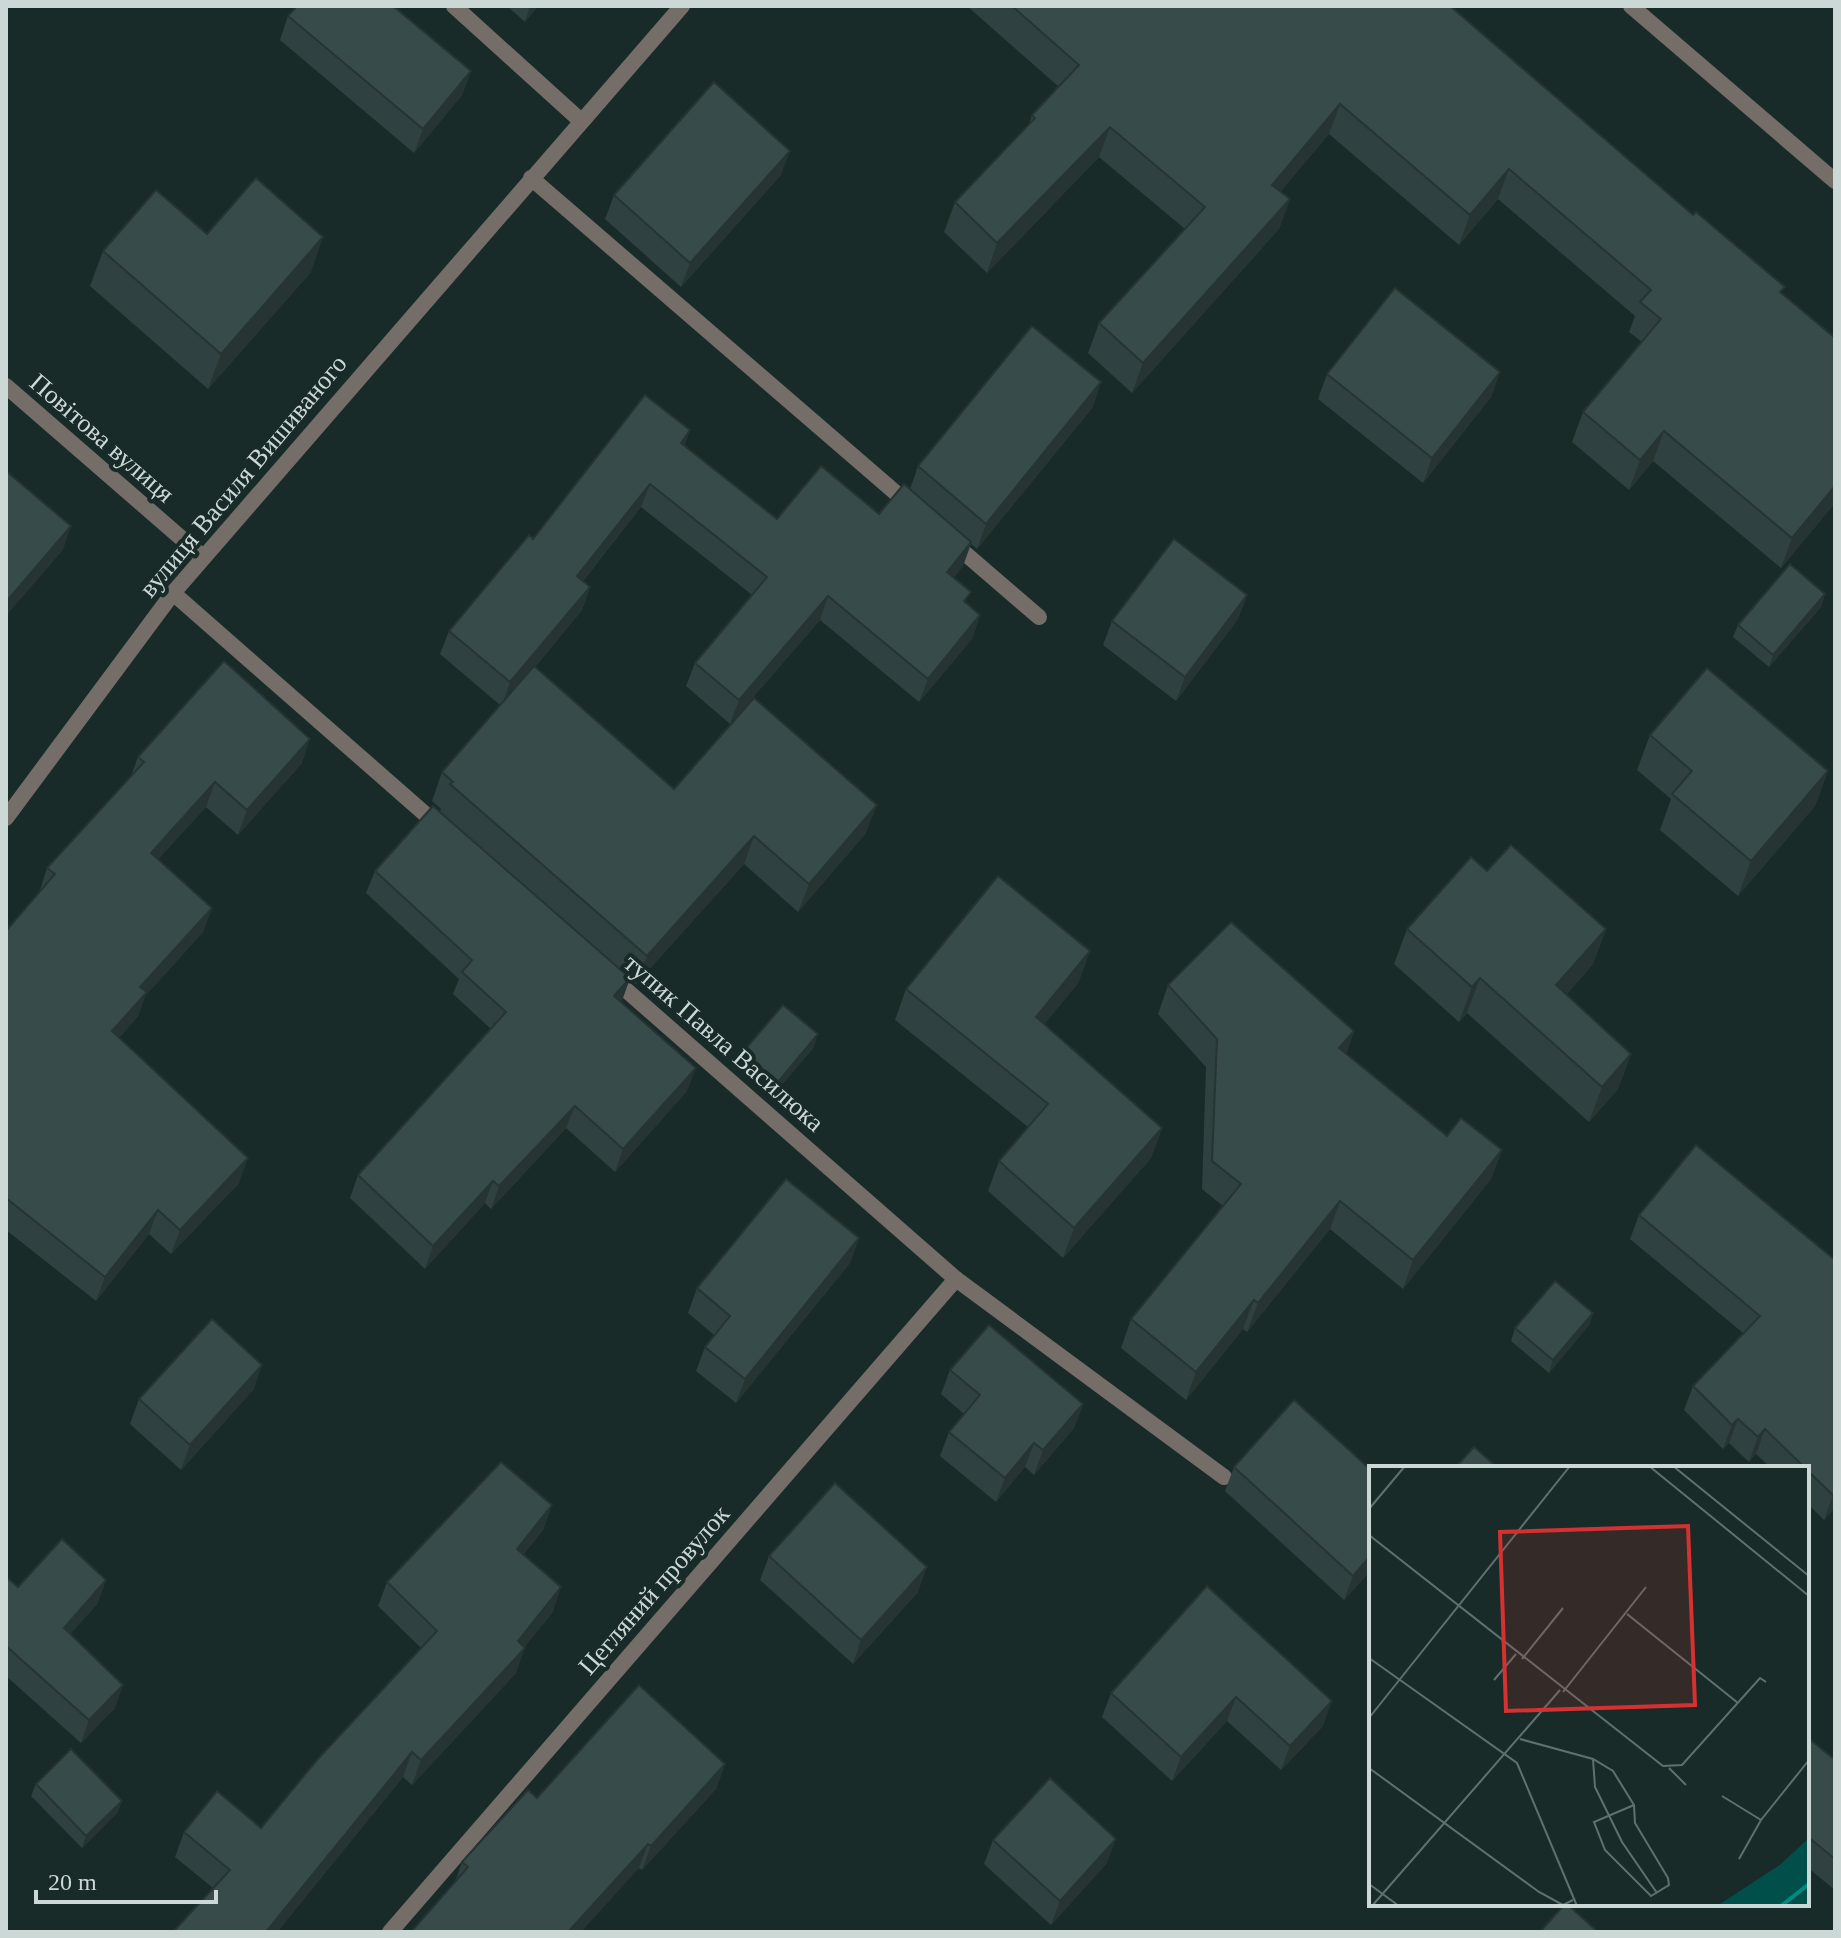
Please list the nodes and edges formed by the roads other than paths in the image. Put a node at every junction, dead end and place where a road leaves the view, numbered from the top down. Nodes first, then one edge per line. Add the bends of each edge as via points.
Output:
1 (454, 6) edge
2 (682, 6) edge
3 (1631, 6) edge
4 (581, 121) junction
5 (531, 178) junction
6 (1835, 181) edge
7 (6, 386) edge
8 (918, 512) edge
9 (942, 533) edge
10 (203, 557) junction
11 (173, 593) junction
12 (1039, 617) dead end
13 (6, 818) edge
14 (457, 842) edge
15 (600, 967) edge
16 (956, 1279) junction
17 (1224, 1477) dead end
18 (390, 1932) edge

1 - 4 street
2 - 4 street, вулиця Василя Вишиваного
3 - 6 street
4 - 5 street, вулиця Василя Вишиваного
5 - 8 street
5 - 10 street, вулиця Василя Вишиваного
7 - 10 street, Повітова вулиця
9 - 12 street
10 - 11 street, вулиця Василя Вишиваного
11 - 13 street, вулиця Василя Вишиваного
11 - 14 street
15 - 16 street, тупик Павла Василюка
16 - 17 street, тупик Павла Василюка
16 - 18 street, Цегляний провулок

